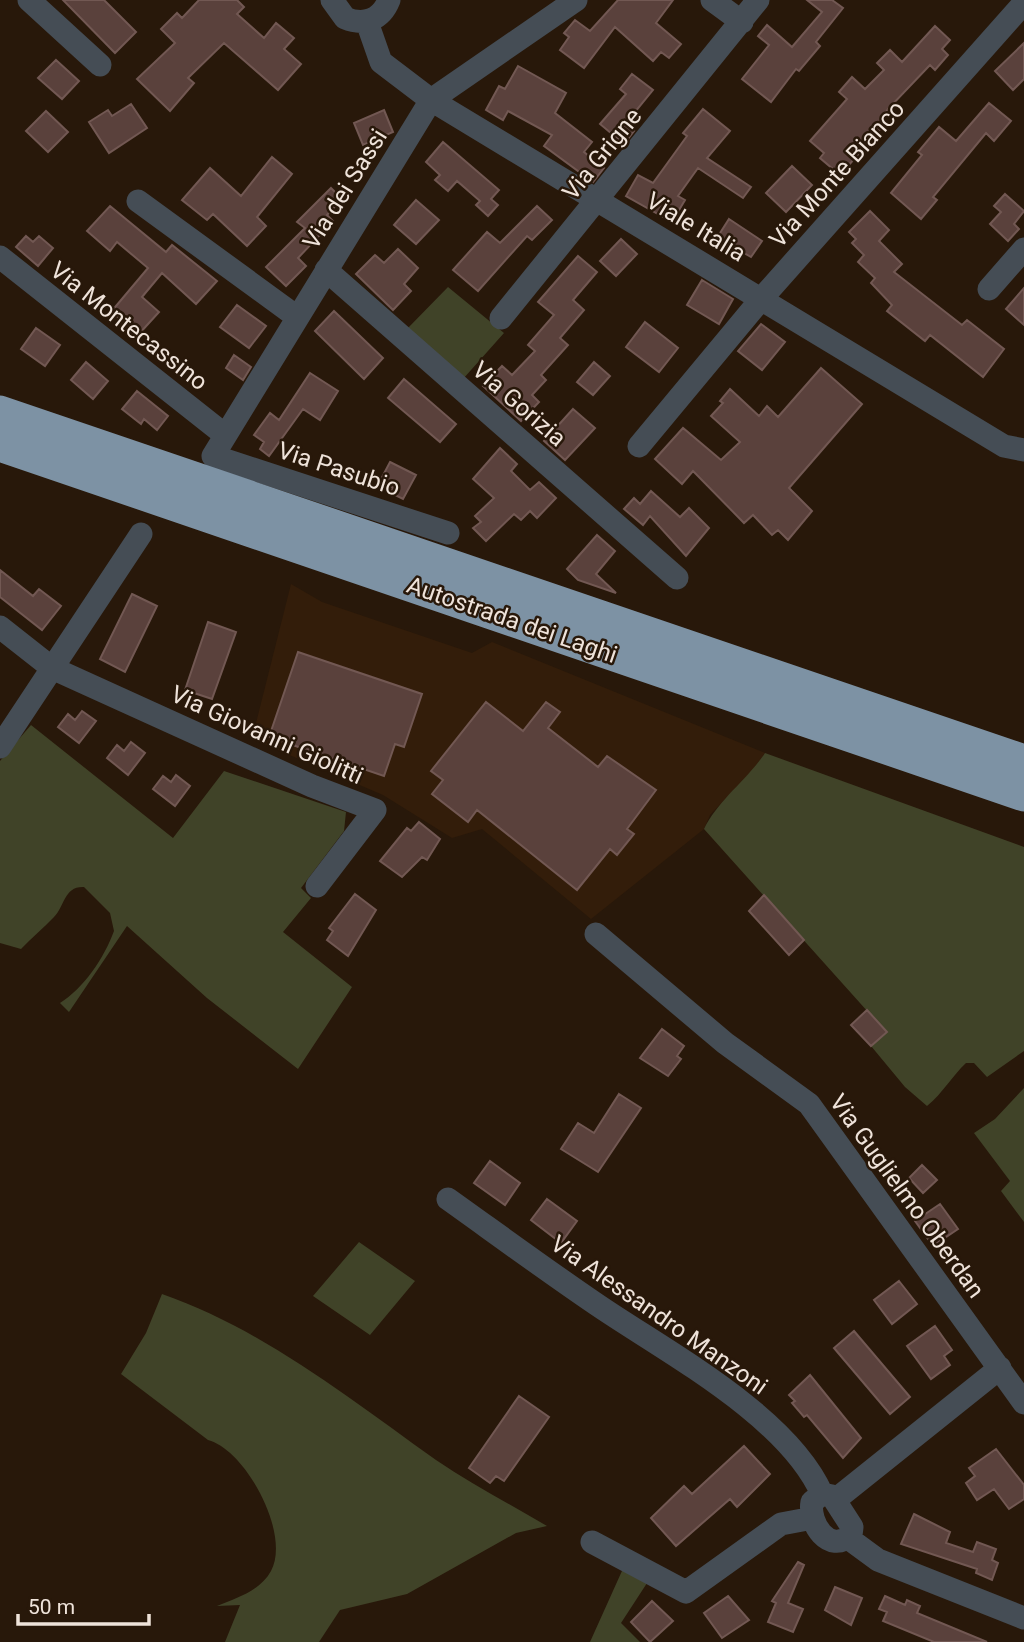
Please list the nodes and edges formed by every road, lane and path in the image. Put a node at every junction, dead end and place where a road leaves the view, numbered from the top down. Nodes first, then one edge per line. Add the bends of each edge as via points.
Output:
1 (29, 0) edge
2 (332, 0) edge
3 (389, 0) edge
4 (576, 0) edge
5 (712, 0) edge
6 (758, 0) edge
7 (1024, 3) edge
8 (367, 22) junction
9 (742, 22) junction
10 (100, 65) dead end
11 (431, 100) junction
12 (599, 199) junction
13 (138, 201) dead end
14 (1024, 249) edge
15 (0, 257) edge
16 (326, 270) junction
17 (989, 289) dead end
18 (762, 298) junction
19 (298, 317) junction
20 (501, 318) dead end
21 (0, 412) edge
22 (225, 435) junction
23 (0, 445) edge
24 (639, 446) dead end
25 (1024, 450) edge
26 (213, 456) joint
27 (448, 533) dead end
28 (141, 534) dead end
29 (677, 578) dead end
30 (0, 627) edge
31 (52, 668) junction
32 (0, 747) edge
33 (1024, 761) edge
34 (1024, 795) edge
35 (317, 886) dead end
36 (596, 934) dead end
37 (448, 1199) dead end
38 (1000, 1368) junction
39 (1024, 1403) edge
40 (828, 1497) junction
41 (813, 1518) junction
42 (848, 1538) junction
43 (592, 1542) dead end
44 (1024, 1619) edge

1 - 10 street
2 - 8 street via 345,18
3 - 8 street via 385,9
4 - 11 street, Via dei Sassi
5 - 9 street
6 - 9 street, Via Grigne
7 - 18 street, Via Monte Bianco
8 - 11 street, Viale Italia via 381,62
9 - 12 street, Via Grigne
11 - 12 street, Viale Italia
11 - 16 street, Via dei Sassi
12 - 18 street, Viale Italia
12 - 20 street, Via Grigne
13 - 19 street
14 - 17 street
15 - 22 street, Via Montecassino
16 - 19 street, Via dei Sassi
16 - 29 street, Via Gorizia
18 - 24 street, Via Monte Bianco
18 - 25 street, Viale Italia via 1004,446
19 - 22 street, Via dei Sassi
21 - 33 highway, Autostrada dei Laghi
22 - 26 street, Via dei Sassi
23 - 34 highway, Autostrada dei Laghi
26 - 27 street, Via Pasubio
28 - 31 street
30 - 31 street, Via Giovanni Giolitti
31 - 32 street
31 - 35 street, Via Giovanni Giolitti via 375,810
36 - 38 street, Via Guglielmo Oberdan via 725,1043 809,1104
37 - 40 street, Via Alessandro Manzoni via 758,1414
38 - 39 street, Via Guglielmo Oberdan
38 - 40 street
40 - 41 street via 812,1502
40 - 42 street, Via Alessandro Manzoni via 852,1527
41 - 42 street via 831,1541
41 - 43 street via 781,1524 686,1592
42 - 44 street via 878,1560

